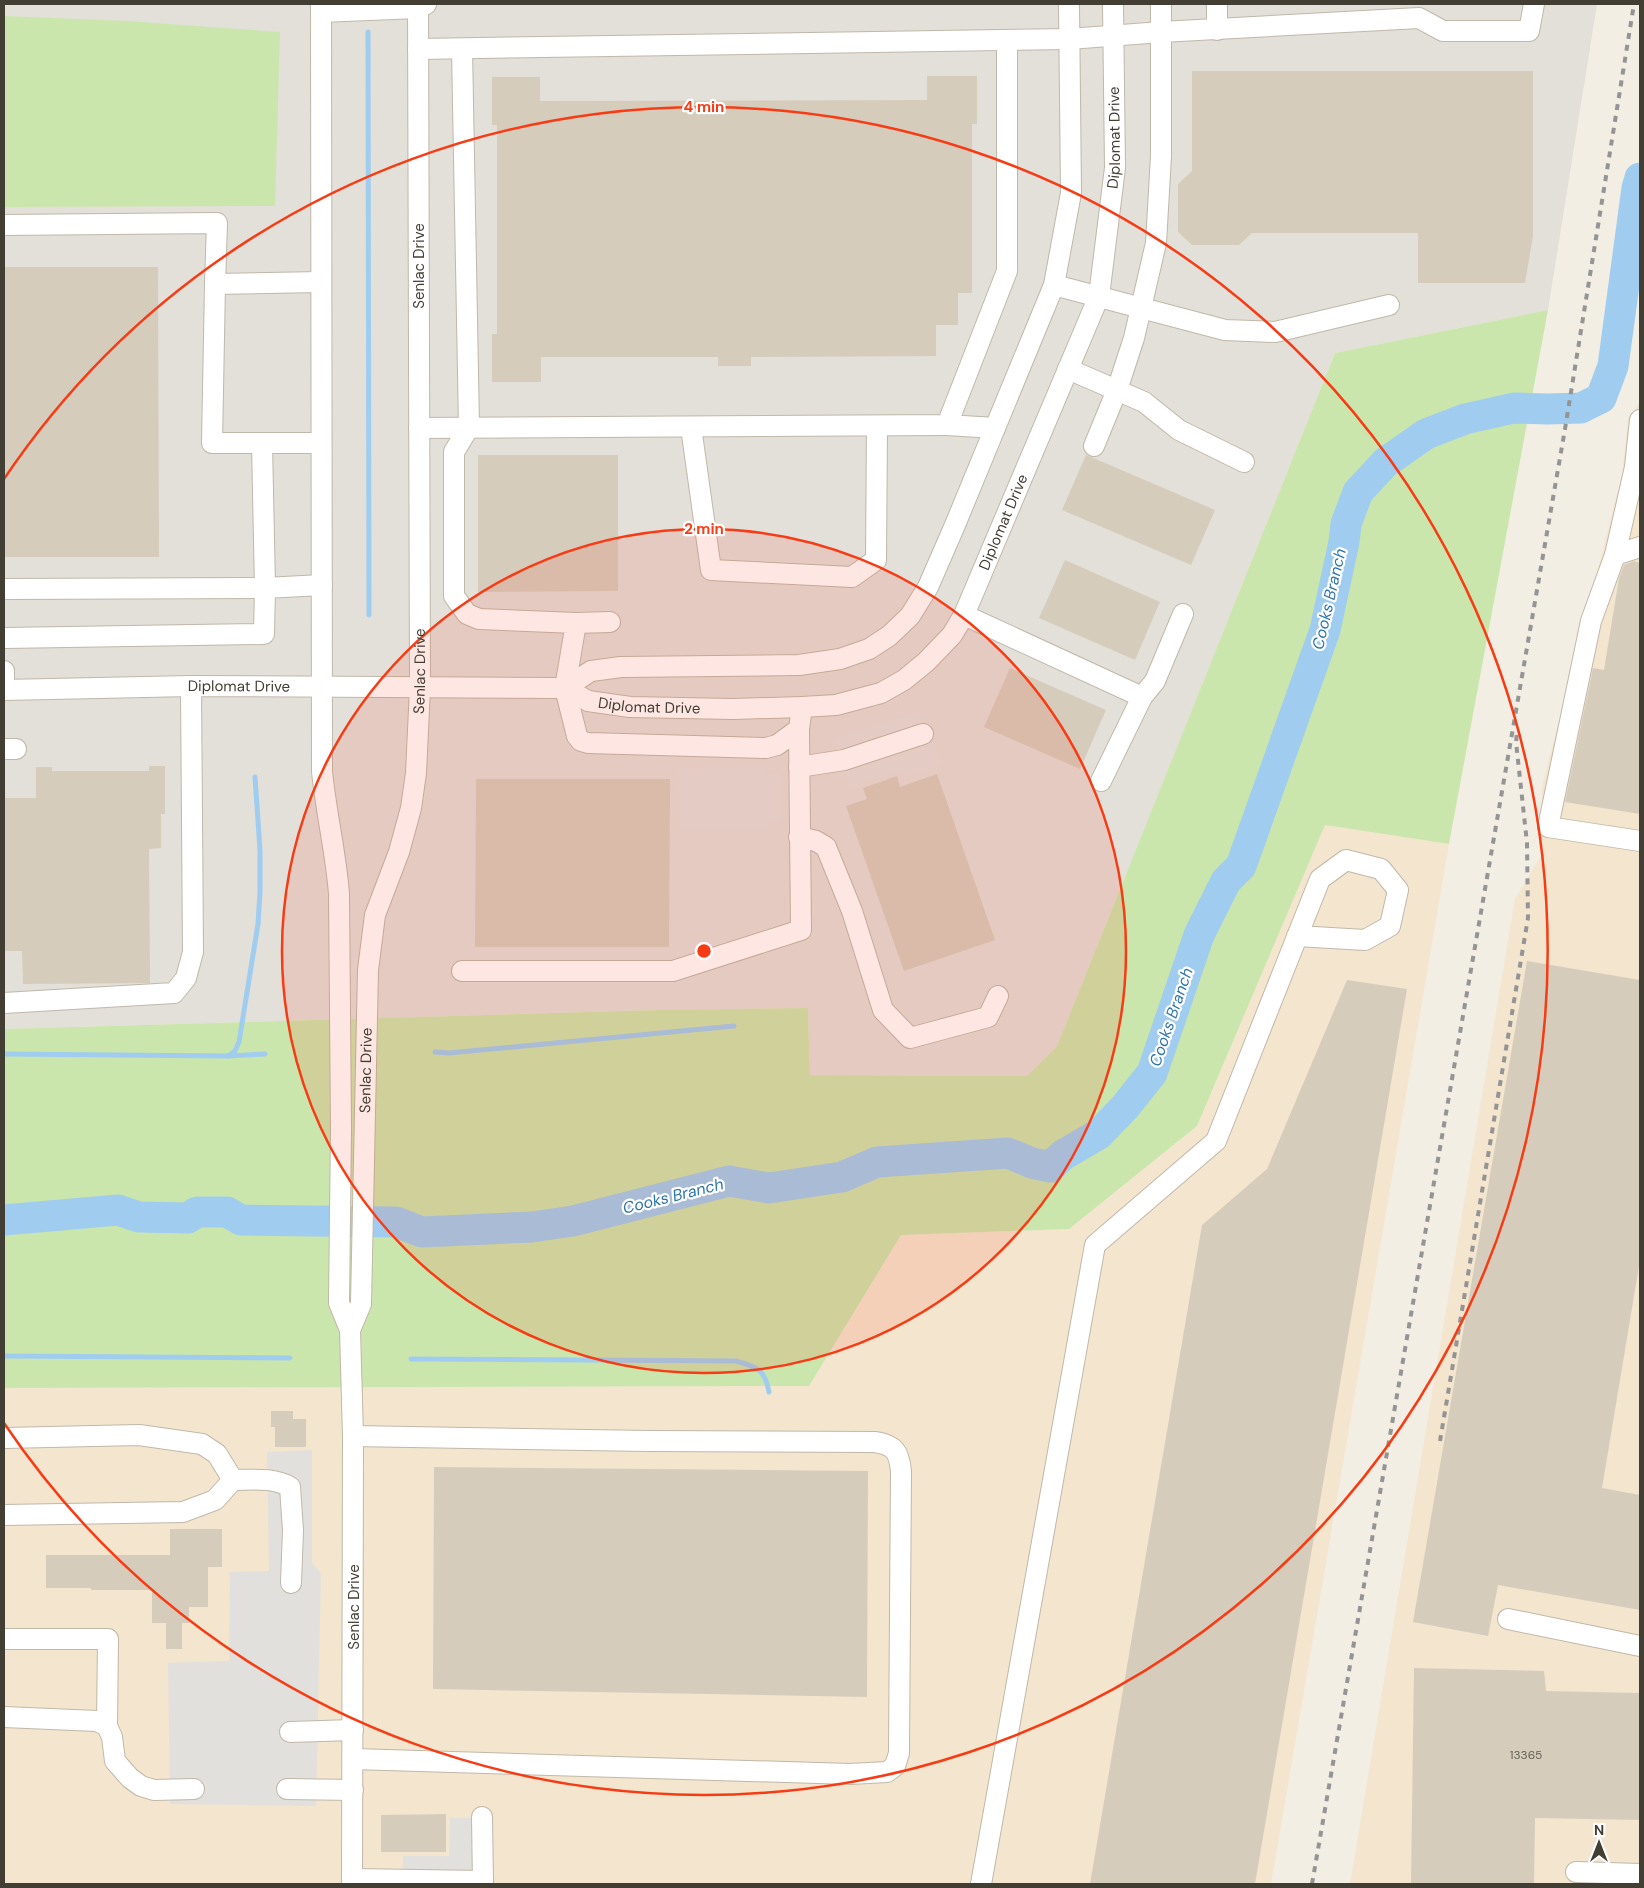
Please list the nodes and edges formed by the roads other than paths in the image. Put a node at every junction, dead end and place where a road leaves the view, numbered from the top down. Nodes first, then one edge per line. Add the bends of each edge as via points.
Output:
1 (1069, 4) edge
2 (1113, 4) edge
3 (1161, 4) edge
4 (1217, 4) edge
5 (1534, 4) edge
6 (420, 5) edge
7 (321, 8) edge
8 (1217, 30) junction
9 (1161, 32) junction
10 (1114, 36) junction
11 (1007, 40) junction
12 (1069, 40) junction
13 (418, 49) junction
14 (462, 49) junction
15 (4, 225) edge
16 (320, 282) junction
17 (215, 284) junction
18 (1054, 285) junction
19 (1098, 296) junction
20 (1389, 305) dead end
21 (1141, 308) junction
22 (1068, 369) junction
23 (1116, 390) junction
24 (1640, 420) edge
25 (947, 425) junction
26 (691, 426) junction
27 (877, 426) junction
28 (469, 427) junction
29 (419, 428) junction
30 (995, 428) junction
31 (262, 443) junction
32 (321, 443) junction
33 (1094, 446) dead end
34 (1244, 462) dead end
35 (1640, 547) edge
36 (1615, 555) junction
37 (322, 585) junction
38 (265, 588) junction
39 (4, 589) edge
40 (1183, 614) dead end
41 (964, 615) junction
42 (610, 622) dead end
43 (576, 623) junction
44 (4, 638) edge
45 (4, 671) edge
46 (191, 686) junction
47 (323, 688) junction
48 (420, 688) junction
49 (564, 688) junction
50 (4, 690) edge
51 (1142, 697) junction
52 (802, 708) junction
53 (799, 729) junction
54 (922, 734) dead end
55 (799, 767) junction
56 (1101, 781) dead end
57 (800, 837) junction
58 (1640, 841) edge
59 (1297, 936) junction
60 (462, 971) dead end
61 (998, 996) dead end
62 (4, 1003) edge
63 (350, 1330) junction
64 (353, 1436) junction
65 (4, 1438) edge
66 (233, 1480) junction
67 (4, 1515) edge
68 (291, 1583) dead end
69 (1508, 1619) dead end
70 (4, 1638) edge
71 (1640, 1646) edge
72 (4, 1717) edge
73 (107, 1726) junction
74 (353, 1730) junction
75 (290, 1732) dead end
76 (353, 1759) junction
77 (194, 1789) dead end
78 (287, 1789) dead end
79 (353, 1790) junction
80 (482, 1817) dead end
81 (1576, 1872) dead end
82 (1640, 1874) edge
83 (352, 1882) edge
84 (410, 1882) edge
85 (483, 1882) edge
86 (981, 1884) edge

1 - 12 street
2 - 10 street, Diplomat Drive
3 - 9 street
4 - 8 street
5 - 8 street via 1529,31 1443,31 1419,18
6 - 7 street
6 - 13 street, Senlac Drive
7 - 16 street, Senlac Drive
8 - 9 street
9 - 10 street
9 - 21 street via 1161,156 1156,243
10 - 12 street
10 - 19 street, Diplomat Drive via 1115,168
11 - 12 street
11 - 14 street
11 - 25 street via 1007,271
12 - 18 street via 1072,193
13 - 14 street
13 - 29 street, Senlac Drive
14 - 28 street
15 - 17 street via 217,223
16 - 17 street
16 - 32 street, Senlac Drive
17 - 31 street via 212,443
18 - 19 street
18 - 30 street
19 - 21 street
19 - 22 street, Diplomat Drive
20 - 21 street via 1275,332 1225,330
21 - 23 street
22 - 23 street
22 - 41 street, Diplomat Drive
23 - 33 street
23 - 34 street via 1144,402 1179,430
24 - 36 street via 1635,467
25 - 27 street
25 - 30 street
26 - 27 street
26 - 27 street via 711,570 852,577 876,560
26 - 28 street
28 - 29 street
28 - 43 street via 454,452 454,596 467,614 480,619
29 - 48 street, Senlac Drive
30 - 49 street via 928,587 910,616 869,649 840,659 800,665 622,667 591,671
31 - 32 street
31 - 38 street
32 - 37 street, Senlac Drive
35 - 36 street
36 - 58 street via 1591,621 1548,827
37 - 38 street
37 - 47 street, Senlac Drive
38 - 39 street
38 - 44 street via 264,634
40 - 51 street via 1154,681
41 - 51 street
41 - 52 street, Diplomat Drive via 952,635 904,680 881,693 836,705
42 - 43 street
43 - 49 street
45 - 50 street
46 - 47 street, Diplomat Drive
46 - 50 street, Diplomat Drive
46 - 62 street via 193,952 186,978 174,993
47 - 48 street, Diplomat Drive
47 - 63 street, Senlac Drive via 322,771 339,894 339,1303
48 - 49 street, Diplomat Drive
48 - 63 street, Senlac Drive via 411,808 399,852 375,915 368,970 361,1304
49 - 52 street, Diplomat Drive via 588,701 630,708
49 - 53 street via 577,736 588,744 766,748 777,745
51 - 56 street
52 - 53 street
53 - 55 street
54 - 55 street via 844,760
55 - 57 street
57 - 60 street via 801,930 673,972
57 - 61 street via 826,847 852,911 883,1010 910,1038 988,1017
59 - 59 street via 1320,878 1346,860 1381,869 1398,890 1390,926 1365,940
59 - 86 street via 1216,1141 1095,1245
63 - 64 street, Senlac Drive
64 - 74 street, Senlac Drive
64 - 76 street via 875,1442 895,1450 901,1471 899,1753 895,1766 887,1772 850,1774
65 - 66 street via 139,1436 202,1444 217,1454
66 - 67 street via 215,1500 183,1512
66 - 68 street via 275,1480 290,1487
69 - 71 street
70 - 73 street via 108,1639
72 - 73 street via 97,1721
73 - 77 street via 112,1737 114,1761 141,1786 154,1790
74 - 75 street
74 - 76 street, Senlac Drive
76 - 79 street, Senlac Drive
78 - 79 street
79 - 83 street, Senlac Drive
80 - 85 street
81 - 82 street
83 - 84 street
84 - 85 street

